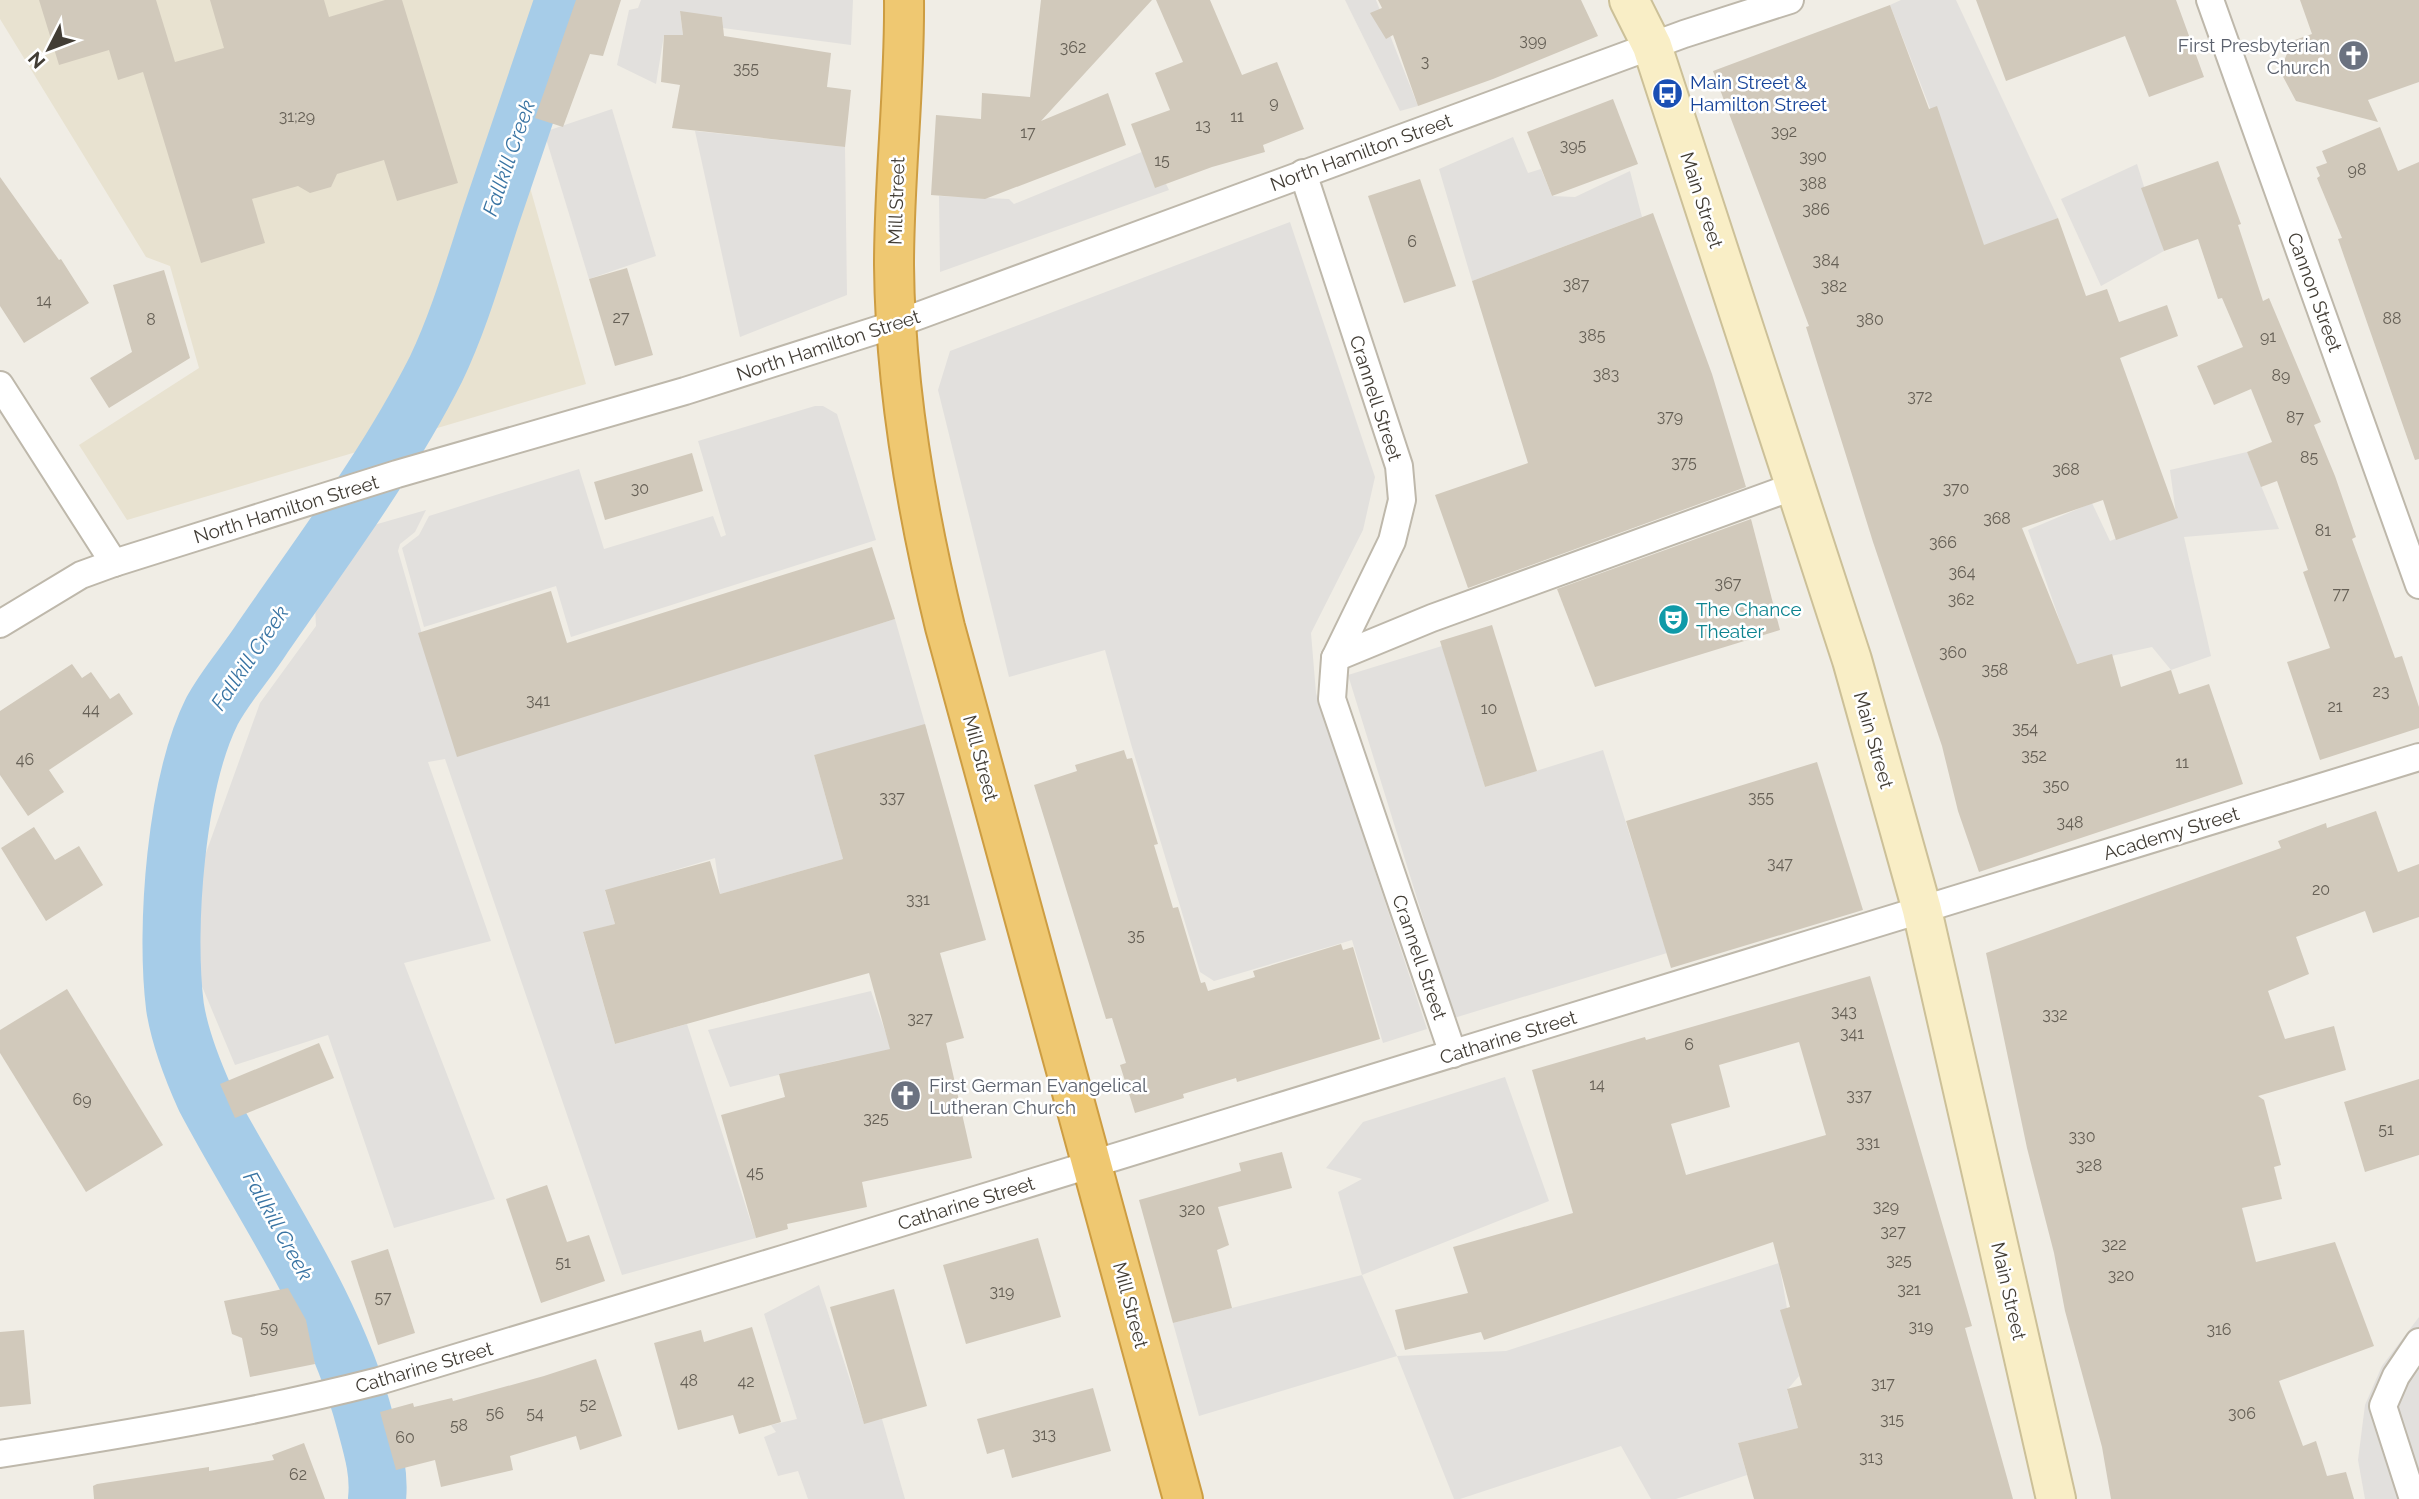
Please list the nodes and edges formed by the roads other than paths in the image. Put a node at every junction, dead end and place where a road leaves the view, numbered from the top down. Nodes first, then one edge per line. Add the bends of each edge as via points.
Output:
1 (904, 0) edge
2 (1629, 0) edge
3 (1790, 0) edge
4 (2210, 0) edge
5 (1652, 46) junction
6 (1303, 173) junction
7 (896, 324) junction
8 (0, 385) edge
9 (1795, 486) junction
10 (114, 563) junction
11 (2419, 585) edge
12 (0, 624) edge
13 (1335, 658) junction
14 (2419, 757) edge
15 (1922, 910) junction
16 (1453, 1054) junction
17 (1093, 1164) junction
18 (2419, 1342) edge
19 (0, 1454) edge
20 (1183, 1499) edge
21 (2056, 1499) edge
22 (2413, 1499) edge

1 - 7 highway, Mill Street via 894,226
2 - 5 street, Main Street
3 - 5 street, North Hamilton Street
4 - 11 street, Cannon Street
5 - 6 street, North Hamilton Street
5 - 9 street, Main Street
6 - 7 street, North Hamilton Street
6 - 13 street, Crannell Street via 1399,466 1402,500 1392,541
7 - 10 street, North Hamilton Street
7 - 17 highway, Mill Street via 909,453 930,568
8 - 10 street
9 - 13 street
9 - 15 street, Main Street via 1852,660
10 - 12 street, North Hamilton Street via 81,575
13 - 16 street, Crannell Street via 1332,699
14 - 15 street, Academy Street
15 - 16 street, Catharine Street
15 - 21 street, Main Street
16 - 17 street, Catharine Street
17 - 19 street, Catharine Street via 379,1381 167,1428
17 - 20 highway, Mill Street
18 - 22 street via 2383,1406

